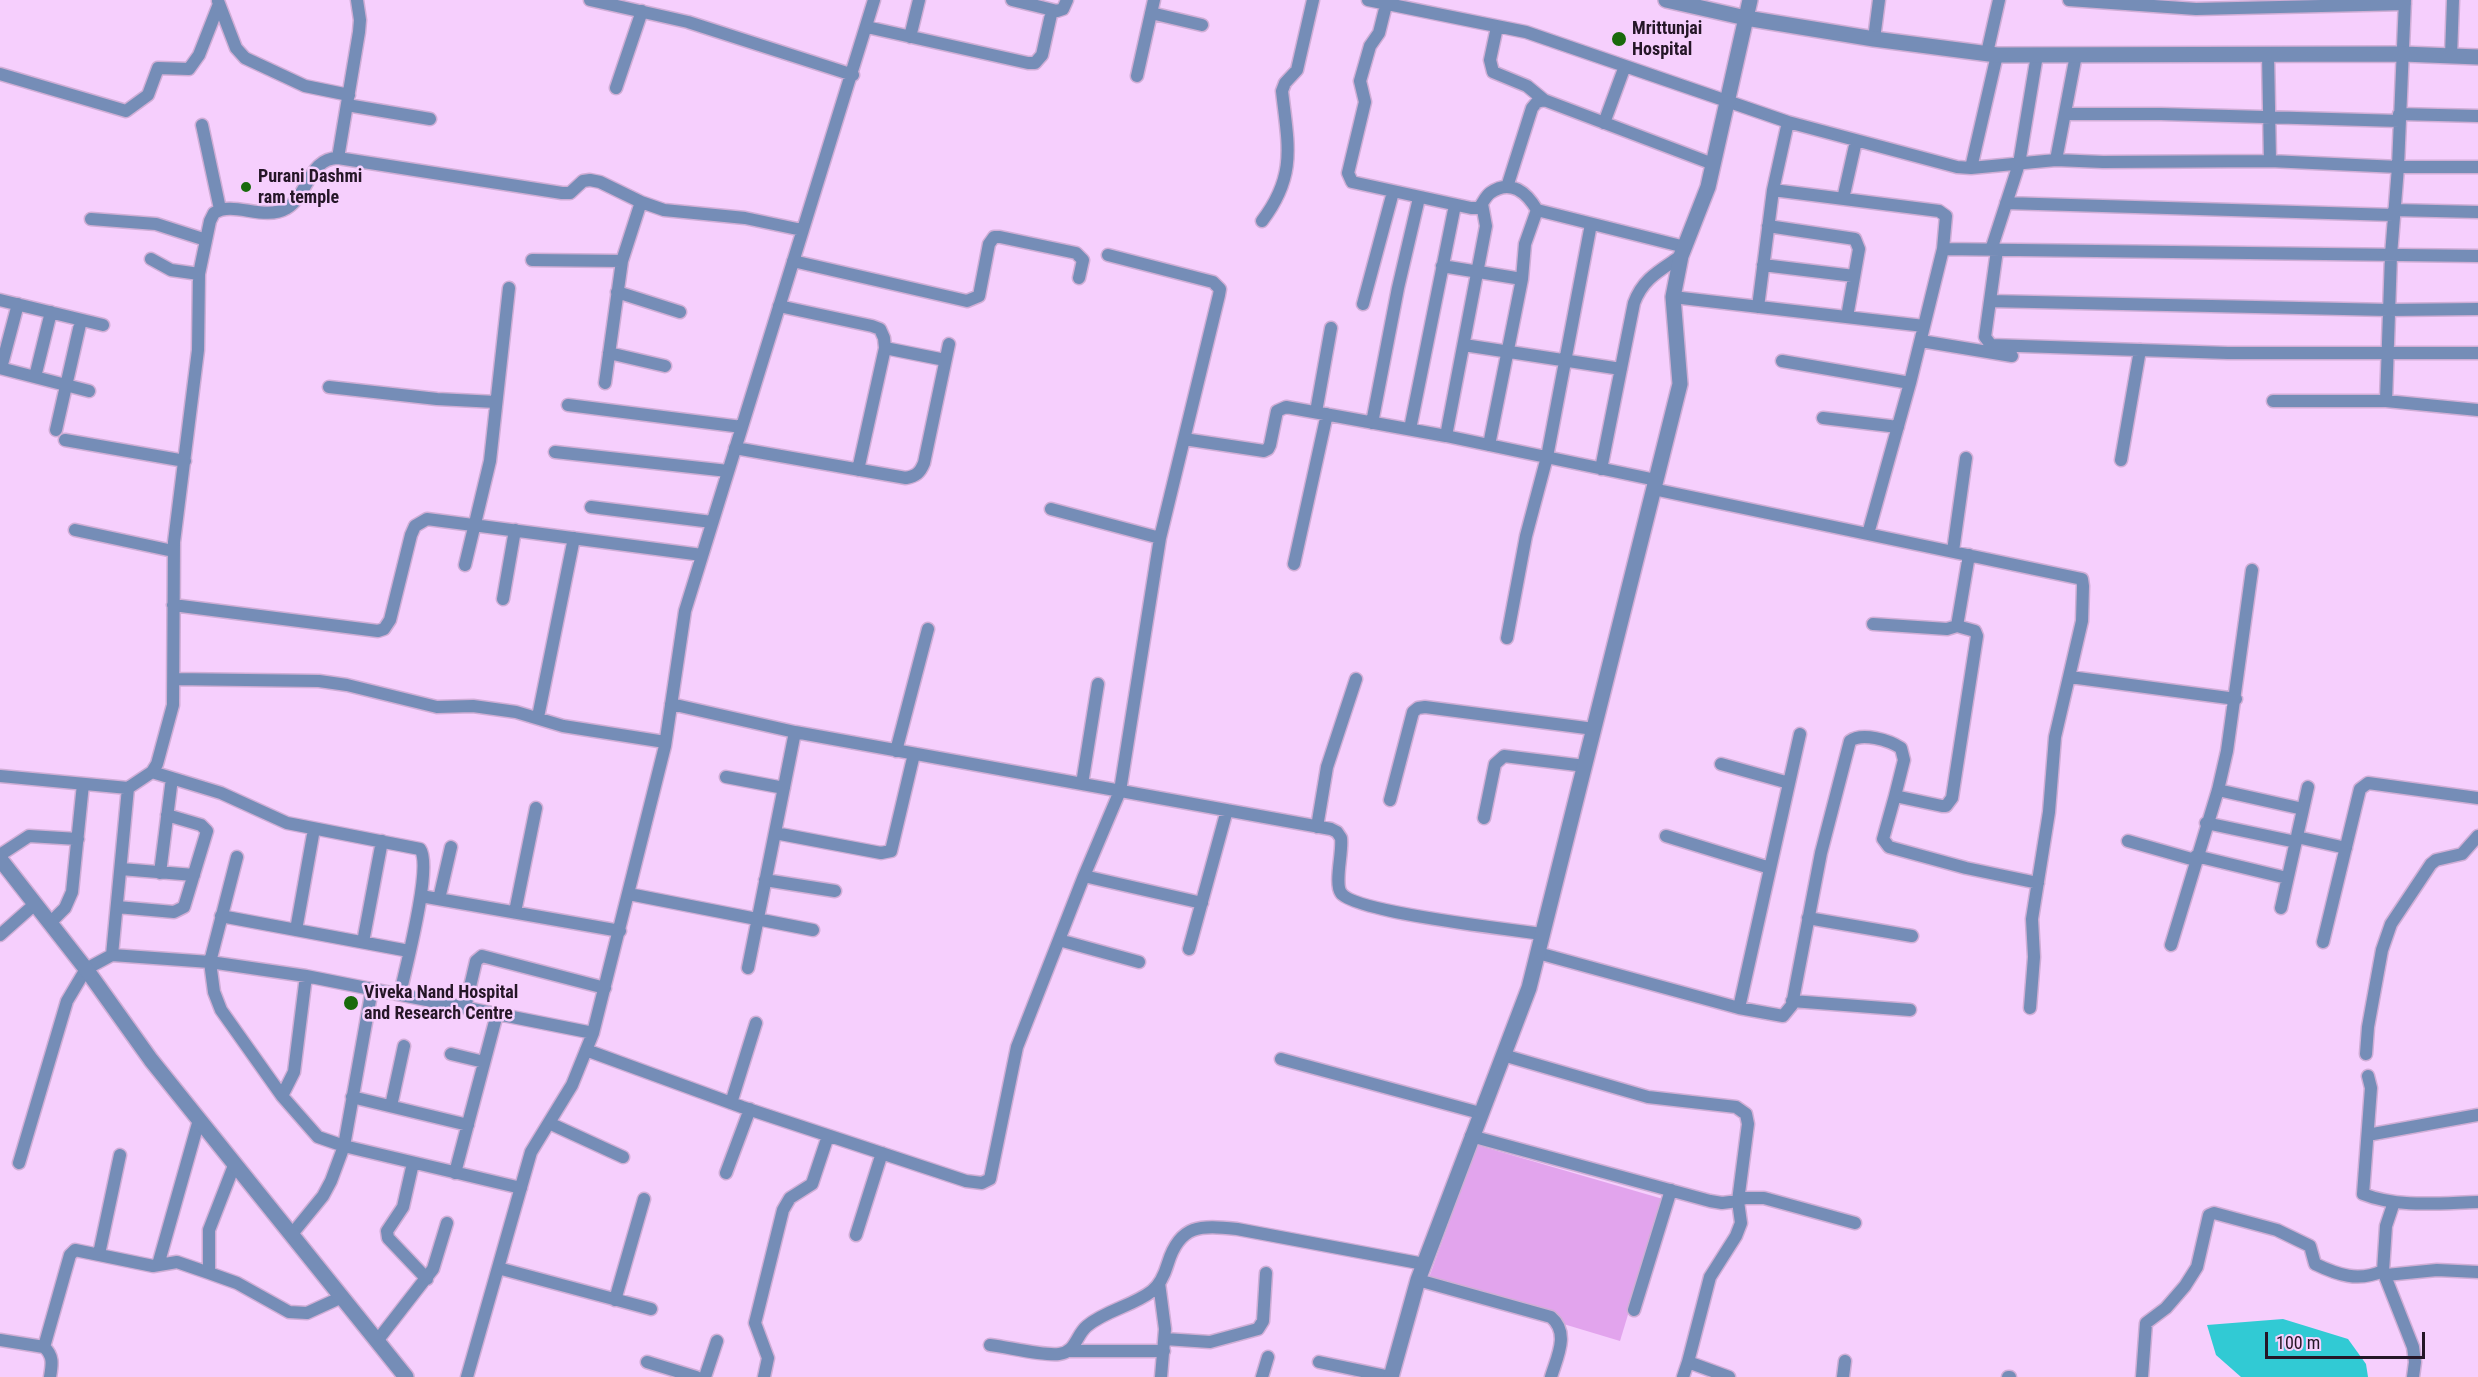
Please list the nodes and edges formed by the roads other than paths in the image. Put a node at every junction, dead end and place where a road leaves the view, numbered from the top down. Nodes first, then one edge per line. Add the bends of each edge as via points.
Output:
1 (357, 0) edge
2 (590, 0) edge
3 (874, 0) edge
4 (919, 0) edge
5 (1012, 0) edge
6 (1067, 0) edge
7 (1313, 0) edge
8 (1368, 0) edge
9 (1666, 0) edge
10 (1750, 0) edge
11 (1880, 0) edge
12 (1999, 0) edge
13 (2068, 0) edge
14 (2453, 0) edge
15 (218, 2) edge
16 (2405, 2) edge
17 (1386, 5) junction
18 (1153, 6) edge
19 (648, 8) edge
20 (1052, 10) junction
21 (1746, 18) junction
22 (1202, 25) dead end
23 (867, 27) junction
24 (1497, 27) junction
25 (910, 37) junction
26 (1874, 39) junction
27 (1992, 54) junction
28 (2268, 54) junction
29 (2403, 54) junction
30 (2037, 55) junction
31 (2076, 55) junction
32 (2451, 56) junction
33 (2478, 57) edge
34 (1625, 66) junction
35 (0, 74) edge
36 (853, 75) junction
37 (1137, 76) dead end
38 (616, 88) dead end
39 (348, 100) junction
40 (1544, 100) junction
41 (1727, 100) junction
42 (2066, 114) junction
43 (2478, 116) edge
44 (2269, 117) junction
45 (2399, 118) junction
46 (430, 120) dead end
47 (1788, 122) junction
48 (1604, 123) junction
49 (202, 125) dead end
50 (1856, 141) junction
51 (338, 158) junction
52 (2056, 160) junction
53 (2270, 161) junction
54 (1713, 164) junction
55 (2019, 164) junction
56 (2478, 166) edge
57 (2398, 167) junction
58 (1971, 168) junction
59 (1507, 188) junction
60 (1773, 190) junction
61 (1393, 192) junction
62 (1419, 198) junction
63 (1843, 199) junction
64 (641, 202) junction
65 (2006, 203) junction
66 (1482, 204) junction
67 (1455, 205) junction
68 (220, 209) junction
69 (1537, 210) junction
70 (2478, 212) edge
71 (2393, 213) junction
72 (91, 219) dead end
73 (1262, 221) dead end
74 (1591, 224) junction
75 (1768, 226) junction
76 (802, 230) junction
77 (206, 240) junction
78 (1943, 249) junction
79 (1994, 250) junction
80 (1683, 251) junction
81 (1108, 255) dead end
82 (2391, 255) junction
83 (2478, 256) edge
84 (151, 259) dead end
85 (532, 260) dead end
86 (622, 261) junction
87 (793, 261) junction
88 (1763, 265) junction
89 (1442, 266) junction
90 (1478, 272) junction
91 (199, 274) junction
92 (1854, 276) junction
93 (1079, 278) dead end
94 (1522, 279) junction
95 (509, 288) dead end
96 (617, 292) junction
97 (1672, 297) junction
98 (0, 300) edge
99 (1990, 301) junction
100 (18, 304) junction
101 (1362, 304) dead end
102 (779, 306) junction
103 (1758, 307) junction
104 (2478, 309) edge
105 (2388, 310) junction
106 (51, 312) junction
107 (680, 312) dead end
108 (1847, 317) junction
109 (81, 320) junction
110 (103, 325) dead end
111 (1924, 326) junction
112 (1331, 328) dead end
113 (1921, 340) junction
114 (949, 344) dead end
115 (1464, 345) junction
116 (1986, 347) junction
117 (885, 348) junction
118 (2140, 350) junction
119 (1507, 351) junction
120 (609, 353) junction
121 (2478, 353) edge
122 (2386, 354) junction
123 (2013, 356) dead end
124 (945, 360) junction
125 (1565, 360) junction
126 (1782, 362) dead end
127 (665, 366) dead end
128 (1, 368) edge
129 (1621, 369) junction
130 (35, 377) junction
131 (605, 383) dead end
132 (1910, 383) junction
133 (66, 385) junction
134 (329, 387) dead end
135 (89, 391) dead end
136 (2273, 401) dead end
137 (2386, 401) junction
138 (496, 402) junction
139 (568, 405) dead end
140 (2478, 410) edge
141 (1322, 413) junction
142 (1823, 418) dead end
143 (1372, 423) junction
144 (742, 427) junction
145 (1898, 427) junction
146 (56, 429) dead end
147 (1410, 429) junction
148 (1446, 436) junction
149 (1184, 439) junction
150 (65, 440) dead end
151 (1489, 445) junction
152 (735, 448) junction
153 (555, 452) dead end
154 (1547, 457) junction
155 (1966, 458) dead end
156 (2121, 460) dead end
157 (185, 461) junction
158 (1601, 469) junction
159 (858, 470) junction
160 (728, 471) junction
161 (1655, 484) junction
162 (591, 507) dead end
163 (1051, 509) dead end
164 (712, 522) junction
165 (476, 525) junction
166 (515, 530) junction
167 (75, 531) dead end
168 (1868, 534) junction
169 (574, 538) junction
170 (1160, 538) junction
171 (173, 551) junction
172 (1953, 551) junction
173 (702, 555) junction
174 (1969, 555) junction
175 (1294, 564) dead end
176 (465, 566) dead end
177 (2252, 570) dead end
178 (503, 599) dead end
179 (173, 605) junction
180 (1873, 624) dead end
181 (1957, 626) junction
182 (928, 629) dead end
183 (1506, 638) dead end
184 (2070, 677) junction
185 (174, 679) junction
186 (1356, 679) dead end
187 (1098, 684) dead end
188 (2235, 699) junction
189 (671, 704) junction
190 (538, 717) junction
191 (1594, 729) junction
192 (795, 732) junction
193 (1800, 734) dead end
194 (665, 742) junction
195 (896, 751) junction
196 (914, 754) junction
197 (1720, 764) dead end
198 (1585, 766) junction
199 (152, 772) junction
200 (0, 776) edge
201 (726, 777) dead end
202 (172, 778) junction
203 (1789, 783) junction
204 (83, 784) junction
205 (1082, 784) junction
206 (2308, 787) dead end
207 (128, 788) junction
208 (784, 788) junction
209 (2218, 790) junction
210 (1120, 791) junction
211 (1895, 796) junction
212 (2478, 798) edge
213 (1390, 800) dead end
214 (536, 808) dead end
215 (2303, 809) junction
216 (1227, 810) junction
217 (167, 815) junction
218 (1484, 818) dead end
219 (2206, 823) junction
220 (1317, 827) junction
221 (314, 829) junction
222 (775, 832) junction
223 (1666, 836) dead end
224 (2478, 836) edge
225 (78, 839) junction
226 (2296, 839) junction
227 (382, 841) junction
228 (2127, 841) dead end
229 (451, 847) dead end
230 (2346, 848) junction
231 (0, 857) edge
232 (237, 857) dead end
233 (2196, 858) junction
234 (1770, 868) junction
235 (121, 869) junction
236 (160, 873) junction
237 (194, 875) junction
238 (1084, 876) junction
239 (2288, 878) junction
240 (765, 880) junction
241 (2038, 883) junction
242 (835, 891) dead end
243 (629, 894) junction
244 (421, 896) junction
245 (439, 899) junction
246 (1202, 903) junction
247 (34, 904) junction
248 (117, 907) junction
249 (2281, 908) dead end
250 (515, 912) junction
251 (221, 916) junction
252 (758, 918) junction
253 (1808, 918) junction
254 (50, 923) junction
255 (296, 930) junction
256 (813, 930) dead end
257 (620, 931) junction
258 (1543, 934) junction
259 (0, 935) edge
260 (1912, 936) dead end
261 (1059, 940) junction
262 (363, 942) junction
263 (2323, 942) dead end
264 (2171, 945) dead end
265 (1189, 949) dead end
266 (409, 951) junction
267 (1538, 953) junction
268 (112, 955) junction
269 (210, 962) junction
270 (1138, 962) dead end
271 (87, 969) junction
272 (748, 969) dead end
273 (306, 976) junction
274 (372, 988) junction
275 (605, 988) junction
276 (400, 994) junction
277 (1792, 1000) junction
278 (465, 1008) junction
279 (1739, 1008) junction
280 (2030, 1008) dead end
281 (1910, 1010) dead end
282 (497, 1014) junction
283 (756, 1023) dead end
284 (593, 1033) junction
285 (404, 1046) dead end
286 (586, 1050) junction
287 (451, 1054) dead end
288 (2366, 1054) dead end
289 (1503, 1055) junction
290 (1281, 1059) dead end
291 (484, 1062) junction
292 (2368, 1076) dead end
293 (282, 1096) junction
294 (352, 1097) junction
295 (731, 1102) junction
296 (391, 1106) junction
297 (750, 1109) junction
298 (1480, 1113) junction
299 (2478, 1115) edge
300 (200, 1120) junction
301 (549, 1123) junction
302 (468, 1125) junction
303 (2373, 1134) dead end
304 (828, 1136) junction
305 (1472, 1136) junction
306 (344, 1146) junction
307 (882, 1153) junction
308 (120, 1155) dead end
309 (622, 1157) dead end
310 (18, 1162) dead end
311 (235, 1163) junction
312 (413, 1163) junction
313 (455, 1173) junction
314 (726, 1173) dead end
315 (521, 1188) junction
316 (1671, 1190) junction
317 (644, 1199) dead end
318 (1738, 1201) junction
319 (2394, 1202) junction
320 (2478, 1202) edge
321 (1855, 1222) dead end
322 (447, 1223) dead end
323 (292, 1234) junction
324 (856, 1235) dead end
325 (99, 1254) junction
326 (1424, 1264) junction
327 (158, 1265) junction
328 (498, 1268) junction
329 (2383, 1271) junction
330 (209, 1272) junction
331 (2478, 1272) edge
332 (1266, 1273) dead end
333 (427, 1279) junction
334 (1418, 1280) junction
335 (1159, 1283) junction
336 (342, 1297) junction
337 (615, 1300) junction
338 (651, 1310) dead end
339 (1634, 1310) dead end
340 (0, 1340) edge
341 (377, 1341) junction
342 (717, 1341) dead end
343 (990, 1345) dead end
344 (1164, 1345) junction
345 (44, 1347) junction
346 (1068, 1351) junction
347 (1268, 1357) dead end
348 (1845, 1361) dead end
349 (647, 1362) dead end
350 (1319, 1362) dead end
351 (1688, 1362) junction
352 (50, 1377) edge
353 (406, 1377) edge
354 (467, 1377) edge
355 (696, 1377) edge
356 (705, 1377) edge
357 (764, 1377) edge
358 (1161, 1377) edge
359 (1262, 1377) edge
360 (1391, 1377) edge
361 (1551, 1377) edge
362 (1683, 1377) edge
363 (1730, 1377) edge
364 (1843, 1377) edge
365 (2142, 1377) edge
366 (2413, 1377) edge

1 - 39 street via 359,32
2 - 19 street
3 - 23 street
4 - 25 street
5 - 20 street
6 - 20 street via 1062,9
7 - 73 street via 1297,70 1282,91 1289,155 1287,172 1276,202
8 - 17 street
9 - 21 street
10 - 21 street
11 - 26 street
12 - 27 street
13 - 16 street via 2196,9
14 - 32 street
15 - 35 street via 199,55 189,69 158,68 148,95 126,111
15 - 39 street via 236,48 245,58 305,86
16 - 29 street
17 - 24 street
17 - 61 street via 1360,81 1365,102 1348,173 1357,185
18 - 22 street
18 - 37 street
19 - 36 street
19 - 38 street
20 - 25 street via 1042,55 1035,63
21 - 26 street
21 - 41 street
23 - 25 street
23 - 36 street
24 - 34 street via 1526,32
24 - 40 street via 1490,60 1493,72 1527,86
26 - 27 street
27 - 30 street
27 - 58 street
28 - 29 street
28 - 31 street
28 - 44 street
29 - 32 street
29 - 45 street
30 - 31 street
30 - 55 street
31 - 42 street
32 - 33 street
34 - 41 street
34 - 48 street
36 - 76 street
39 - 46 street
39 - 51 street
40 - 48 street
40 - 59 street via 1532,108
41 - 47 street
41 - 54 street
42 - 44 street
42 - 52 street
43 - 45 street
44 - 45 street
44 - 53 street
45 - 57 street
47 - 50 street
47 - 60 street
48 - 54 street
49 - 68 street
50 - 58 street
50 - 63 street
51 - 64 street via 562,193 570,193 590,180
51 - 68 street via 317,166 302,193 284,210 260,214
52 - 53 street
52 - 55 street
53 - 57 street
54 - 80 street
55 - 58 street
55 - 65 street
56 - 57 street
57 - 71 street
59 - 66 street via 1488,194
59 - 69 street via 1523,191
60 - 63 street
60 - 75 street
61 - 62 street
61 - 101 street
62 - 67 street
62 - 143 street
63 - 78 street via 1943,213
64 - 76 street via 678,213 745,218
64 - 86 street
65 - 71 street
65 - 79 street
66 - 67 street via 1479,208
66 - 90 street via 1486,226
67 - 89 street
68 - 77 street via 214,213
69 - 74 street
69 - 94 street via 1527,237
70 - 71 street
71 - 82 street
72 - 77 street via 156,224
74 - 80 street
74 - 125 street
75 - 88 street
75 - 92 street via 1855,239 1859,249
76 - 87 street
77 - 91 street
78 - 79 street
78 - 111 street
79 - 82 street
79 - 99 street
80 - 97 street
80 - 129 street via 1639,290
81 - 149 street via 1213,282 1220,289
82 - 83 street
82 - 105 street
84 - 91 street via 171,270
85 - 86 street
86 - 96 street
87 - 93 street via 967,302 980,296 989,244 994,237 1000,237 1076,253 1083,260
87 - 102 street
88 - 92 street
88 - 103 street
89 - 90 street
89 - 147 street
90 - 94 street
90 - 115 street
91 - 157 street via 198,350
92 - 108 street
94 - 119 street
95 - 138 street
96 - 107 street
96 - 120 street
97 - 103 street
97 - 161 street via 1680,384
98 - 100 street
99 - 105 street
99 - 116 street
100 - 106 street
100 - 128 street
102 - 117 street via 880,329
102 - 144 street
103 - 108 street
104 - 105 street
105 - 122 street
106 - 109 street
106 - 130 street
108 - 111 street
109 - 110 street
109 - 133 street
111 - 113 street
112 - 141 street
113 - 116 street
113 - 132 street
114 - 124 street
115 - 119 street
115 - 148 street
116 - 118 street
116 - 123 street
117 - 124 street
117 - 159 street
118 - 122 street
118 - 156 street
119 - 125 street
119 - 151 street
120 - 127 street
120 - 131 street
121 - 122 street
122 - 137 street
124 - 159 street via 921,471 906,478
125 - 129 street
125 - 154 street
126 - 132 street
128 - 130 street
129 - 158 street
130 - 133 street
132 - 145 street
133 - 135 street
133 - 146 street
134 - 138 street
136 - 137 street
137 - 140 street
138 - 165 street
139 - 144 street
141 - 143 street
141 - 149 street via 1281,408 1270,445 1264,451
141 - 175 street
142 - 145 street
143 - 147 street
144 - 152 street
145 - 168 street
147 - 148 street
148 - 151 street
149 - 170 street
150 - 157 street
151 - 154 street
152 - 159 street
152 - 160 street
153 - 160 street
154 - 158 street
154 - 183 street via 1526,536
155 - 172 street
157 - 171 street
158 - 161 street
160 - 164 street
161 - 168 street
161 - 191 street
162 - 164 street
163 - 170 street
164 - 173 street
165 - 166 street
165 - 176 street
165 - 179 street via 427,519 415,526 388,626 378,631
166 - 169 street
166 - 178 street
167 - 171 street
168 - 172 street
169 - 173 street
169 - 190 street
170 - 210 street
171 - 179 street
172 - 174 street
173 - 189 street via 685,611
174 - 181 street
174 - 184 street via 2082,579 2082,621
177 - 188 street
179 - 185 street
180 - 181 street via 1947,629
181 - 211 street via 1971,628 1977,636 1952,798 1942,806
182 - 195 street
184 - 188 street
184 - 241 street via 2055,737
185 - 190 street via 319,681 437,707 473,706
185 - 199 street via 170,721
186 - 220 street via 1327,768
187 - 205 street
188 - 209 street
189 - 192 street
189 - 194 street
190 - 194 street via 563,726
191 - 198 street
191 - 213 street via 1418,708 1413,712
192 - 195 street
192 - 208 street
193 - 203 street
194 - 243 street
195 - 196 street
196 - 205 street
196 - 222 street via 891,851 881,853
197 - 203 street
198 - 218 street via 1504,756 1495,764
198 - 258 street
199 - 202 street
199 - 207 street
200 - 204 street
201 - 208 street
202 - 217 street
202 - 221 street via 221,793 287,823
203 - 234 street
204 - 207 street
204 - 225 street
205 - 210 street
206 - 215 street
207 - 235 street
208 - 222 street
209 - 215 street
209 - 219 street
210 - 216 street
210 - 238 street
211 - 241 street via 1883,839 1889,847
211 - 253 street via 1904,760 1901,748 1862,736 1850,741
212 - 230 street via 2363,784
214 - 250 street
215 - 226 street
216 - 220 street
216 - 246 street
217 - 236 street
217 - 237 street via 201,825 207,831
219 - 226 street
219 - 233 street
220 - 258 street via 1331,829 1341,838 1339,887 1347,899 1408,914
221 - 227 street
221 - 255 street
222 - 240 street
223 - 234 street
224 - 288 street via 2462,854 2431,864 2391,924 2382,950
225 - 231 street via 29,836
225 - 254 street via 69,902
226 - 230 street
226 - 239 street
227 - 244 street via 414,847 424,854
227 - 262 street
228 - 233 street
229 - 245 street
230 - 263 street
231 - 247 street
232 - 251 street
233 - 239 street
233 - 264 street
234 - 279 street
235 - 236 street
235 - 248 street
236 - 237 street
237 - 248 street via 187,901 180,910
238 - 246 street
238 - 261 street
239 - 249 street
240 - 242 street
240 - 252 street
241 - 280 street via 2031,926 2034,957
243 - 252 street
243 - 257 street
244 - 245 street
244 - 266 street
245 - 250 street
246 - 265 street
247 - 254 street
247 - 259 street
248 - 268 street
250 - 257 street
251 - 255 street
251 - 269 street
252 - 256 street
252 - 272 street
253 - 260 street
253 - 277 street
254 - 271 street
255 - 262 street
257 - 275 street
258 - 267 street
261 - 270 street
261 - 307 street via 1017,1047 990,1179 976,1183
262 - 266 street
266 - 276 street
267 - 279 street
267 - 289 street
268 - 269 street
268 - 271 street
269 - 273 street
269 - 293 street via 217,1004
271 - 300 street via 151,1060
271 - 310 street via 60,1019
273 - 274 street
273 - 293 street via 294,1072
274 - 276 street
274 - 294 street
275 - 278 street via 482,956 476,961
275 - 284 street
276 - 278 street
277 - 279 street via 1784,1016
277 - 281 street
278 - 282 street
282 - 284 street
282 - 291 street
283 - 295 street
284 - 286 street
285 - 296 street
286 - 295 street
286 - 301 street via 572,1085
287 - 291 street
289 - 298 street
289 - 318 street via 1648,1097 1743,1110 1748,1124
290 - 298 street
291 - 302 street
292 - 319 street via 2371,1089 2363,1194
293 - 306 street via 318,1137
294 - 296 street
294 - 306 street
295 - 297 street
296 - 302 street
297 - 304 street
297 - 314 street
298 - 305 street
299 - 303 street
300 - 311 street
300 - 327 street
301 - 309 street
301 - 315 street via 531,1152
302 - 313 street
304 - 307 street
304 - 357 street via 812,1184 790,1198 783,1210 755,1323 768,1358
305 - 316 street
305 - 326 street
306 - 312 street
306 - 323 street via 323,1196
307 - 324 street
308 - 325 street
311 - 323 street
311 - 330 street via 209,1230
312 - 313 street
312 - 333 street via 403,1207 387,1231 388,1238
313 - 315 street
315 - 328 street
316 - 318 street via 1722,1203
316 - 339 street
317 - 337 street
318 - 321 street via 1764,1198
318 - 351 street via 1741,1223 1710,1277
319 - 320 street
319 - 329 street via 2386,1226
322 - 333 street
323 - 336 street
325 - 327 street
325 - 345 street via 75,1250 70,1255
326 - 334 street
326 - 335 street via 1210,1226 1197,1227 1179,1240
327 - 330 street via 177,1262
328 - 337 street
328 - 354 street
329 - 331 street via 2386,1275 2437,1270
329 - 365 street via 2359,1277 2333,1273 2315,1264 2310,1245 2223,1213 2209,1215 2197,1267 2166,1308 2146,1323
329 - 366 street via 2413,1347
330 - 336 street via 289,1312 307,1313
332 - 344 street via 1263,1321 1257,1329 1210,1342
333 - 341 street
334 - 360 street
334 - 361 street via 1551,1317 1562,1333
335 - 344 street
335 - 346 street via 1152,1291 1086,1326
336 - 341 street
337 - 338 street
340 - 345 street
341 - 353 street
342 - 356 street
343 - 346 street via 1052,1354
344 - 346 street
344 - 358 street
345 - 352 street via 52,1359
347 - 359 street
348 - 364 street
349 - 355 street
350 - 360 street
351 - 362 street
351 - 363 street

